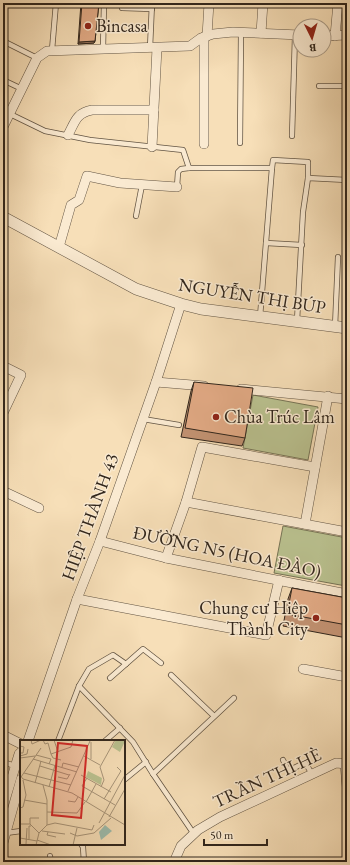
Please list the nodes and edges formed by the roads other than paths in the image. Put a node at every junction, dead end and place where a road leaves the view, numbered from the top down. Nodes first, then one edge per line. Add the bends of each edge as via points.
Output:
1 (56, 3) edge
2 (104, 3) edge
3 (122, 3) edge
4 (152, 3) edge
5 (209, 3) edge
6 (263, 3) edge
7 (338, 3) edge
8 (152, 9) junction
9 (241, 32) junction
10 (261, 33) junction
11 (292, 35) edge
12 (335, 36) joint
13 (347, 36) edge
14 (206, 37) junction
15 (3, 41) edge
16 (153, 48) junction
17 (103, 49) junction
18 (52, 50) junction
19 (37, 58) junction
20 (297, 58) edge
21 (3, 80) edge
22 (319, 86) dead end
23 (347, 86) edge
24 (22, 89) junction
25 (154, 110) junction
26 (10, 114) junction
27 (4, 124) edge
28 (68, 135) junction
29 (292, 136) dead end
30 (240, 143) dead end
31 (204, 144) dead end
32 (152, 147) junction
33 (189, 168) junction
34 (272, 168) junction
35 (308, 178) junction
36 (347, 180) edge
37 (142, 185) junction
38 (177, 187) joint
39 (136, 216) dead end
40 (3, 217) edge
41 (266, 243) junction
42 (302, 245) junction
43 (59, 247) junction
44 (338, 257) dead end
45 (180, 304) junction
46 (260, 317) junction
47 (297, 322) junction
48 (335, 327) junction
49 (347, 328) edge
50 (3, 366) edge
51 (156, 382) junction
52 (211, 386) edge
53 (234, 388) edge
54 (328, 396) junction
55 (347, 399) edge
56 (3, 413) edge
57 (142, 419) junction
58 (179, 425) dead end
59 (315, 467) junction
60 (3, 491) edge
61 (186, 502) junction
62 (39, 508) dead end
63 (305, 524) junction
64 (347, 532) edge
65 (100, 541) junction
66 (166, 558) junction
67 (279, 580) junction
68 (347, 594) edge
69 (77, 599) junction
70 (161, 663) dead end
71 (126, 664) junction
72 (303, 669) dead end
73 (171, 675) dead end
74 (347, 677) edge
75 (110, 678) dead end
76 (79, 686) junction
77 (234, 698) dead end
78 (214, 716) junction
79 (120, 728) junction
80 (3, 735) edge
81 (28, 740) edge
82 (58, 740) edge
83 (107, 740) edge
84 (20, 744) edge
85 (20, 753) edge
86 (283, 760) dead end
87 (3, 762) edge
88 (146, 762) junction
89 (346, 764) edge
90 (15, 766) junction
91 (153, 774) junction
92 (312, 774) junction
93 (125, 779) edge
94 (20, 784) edge
95 (347, 787) edge
96 (3, 808) edge
97 (20, 831) edge
98 (6, 833) junction
99 (194, 834) junction
100 (3, 843) edge
101 (82, 845) edge
102 (50, 856) dead end
103 (51, 862) edge
104 (84, 862) edge
105 (174, 862) edge

1 - 18 lane
2 - 17 lane
3 - 8 lane via 122,8
4 - 8 lane
5 - 14 street
6 - 10 street
7 - 12 street
8 - 16 lane
9 - 10 street
9 - 14 street
9 - 30 lane
10 - 11 street
12 - 13 street
14 - 16 street via 190,46
14 - 31 street
15 - 19 lane
16 - 17 street
16 - 25 street
17 - 18 street
18 - 19 street
19 - 24 street
20 - 29 lane
21 - 24 lane
22 - 23 lane
24 - 26 street
25 - 28 street via 84,111
25 - 32 street
26 - 27 street
26 - 28 lane via 45,131
28 - 32 lane
32 - 33 lane via 183,150
33 - 34 lane
33 - 38 lane via 181,168 178,172
34 - 35 lane via 274,160 308,162
34 - 41 lane
35 - 36 lane
35 - 42 lane
37 - 38 street
37 - 39 lane
37 - 43 street via 87,176 79,200 71,205
40 - 43 street, NGUYỄN THỊ BÚP
41 - 42 lane
41 - 46 lane
42 - 47 lane
43 - 45 street, NGUYỄN THỊ BÚP via 136,289
44 - 48 lane
45 - 46 street, NGUYỄN THỊ BÚP
45 - 51 street, HIỆP THÀNH 43
46 - 47 street, NGUYỄN THỊ BÚP
47 - 48 street, NGUYỄN THỊ BÚP
48 - 49 street, NGUYỄN THỊ BÚP
50 - 56 street via 21,374
51 - 52 street
51 - 57 street, HIỆP THÀNH 43
53 - 54 street
54 - 55 street
54 - 59 street
57 - 58 lane
57 - 65 street, HIỆP THÀNH 43
59 - 61 street via 202,447
59 - 63 street
60 - 62 street
61 - 63 street
61 - 66 street
63 - 64 street
65 - 66 street, ĐƯỜNG N5 (HOA ĐÀO)
65 - 69 street, HIỆP THÀNH 43
66 - 67 street, ĐƯỜNG N5 (HOA ĐÀO)
67 - 68 street, ĐƯỜNG N5 (HOA ĐÀO)
67 - 69 street via 266,635
69 - 81 street, HIỆP THÀNH 43
70 - 71 lane via 143,649
71 - 75 lane
71 - 76 lane via 113,655 89,669
72 - 74 street
73 - 78 lane
76 - 79 lane
76 - 82 lane
77 - 78 lane
78 - 91 lane
79 - 83 lane
79 - 88 lane
80 - 84 street
85 - 90 street
86 - 92 lane via 290,770 306,764
87 - 90 lane
88 - 91 lane
88 - 93 lane
89 - 92 street, TRẦN THỊ HÈ via 336,763
89 - 95 street, TRẦN THỊ HÈ
90 - 96 street
91 - 99 lane
92 - 99 street, TRẦN THỊ HÈ via 220,817
94 - 98 street
97 - 98 lane
98 - 100 street
99 - 105 street, TRẦN THỊ HÈ via 180,846
101 - 104 lane
102 - 103 lane

